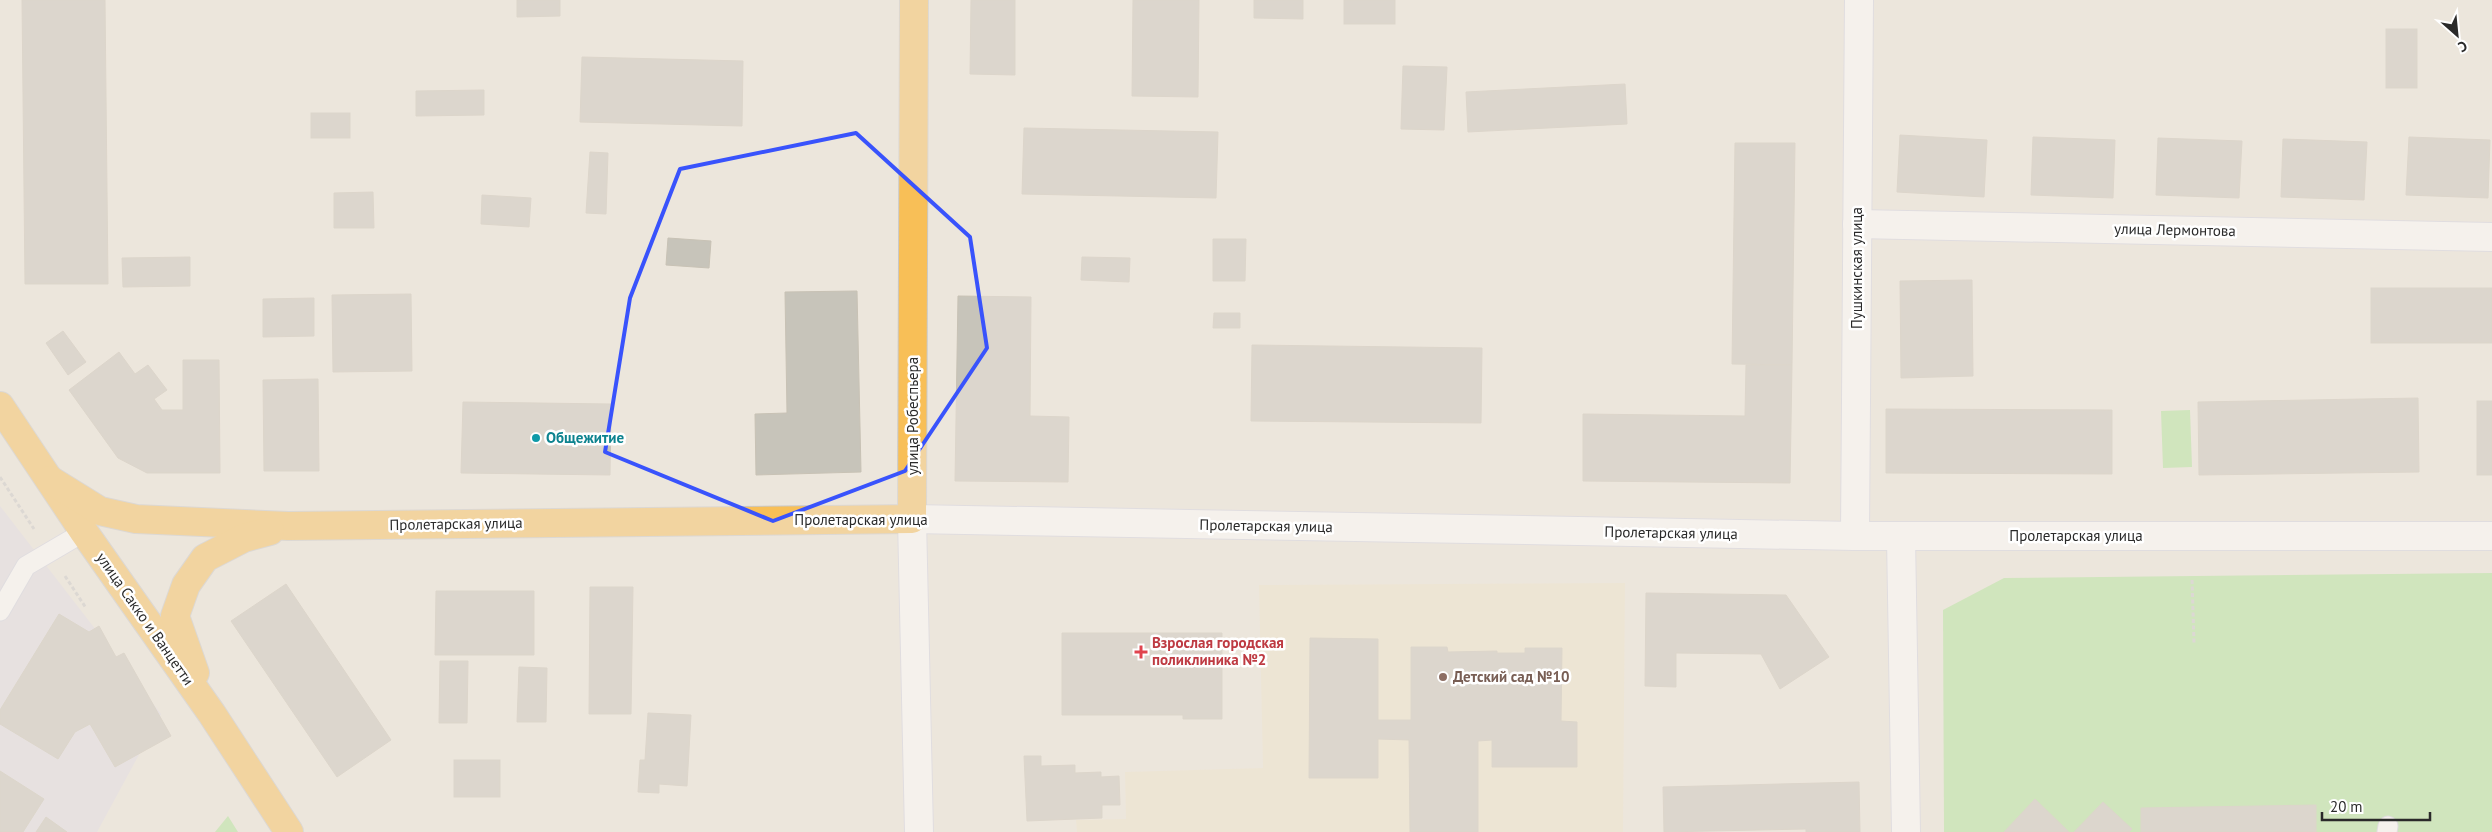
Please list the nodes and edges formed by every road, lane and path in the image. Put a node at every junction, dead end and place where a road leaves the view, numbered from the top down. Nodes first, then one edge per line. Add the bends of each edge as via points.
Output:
1 (914, 0) edge
2 (1859, 0) edge
3 (1857, 224) junction
4 (2492, 237) edge
5 (0, 406) edge
6 (50, 480) junction
7 (912, 519) junction
8 (288, 526) junction
9 (84, 532) junction
10 (1855, 536) junction
11 (1902, 536) junction
12 (2492, 536) edge
13 (2192, 580) dead end
14 (0, 611) edge
15 (2194, 643) dead end
16 (212, 714) junction
17 (289, 832) edge
18 (919, 832) edge
19 (1906, 832) edge

1 - 7 highway, улица Робеспьера
2 - 3 street, Пушкинская улица
3 - 4 street, улица Лермонтова
3 - 10 street, Пушкинская улица
5 - 6 highway, улица Сакко и Ванцетти
6 - 8 highway, Пролетарская улица via 100,511 136,519
6 - 9 highway, улица Сакко и Ванцетти
7 - 8 highway, Пролетарская улица
7 - 10 street, Пролетарская улица
7 - 18 street, улица Робеспьера
8 - 16 highway via 244,538 205,558 186,585 175,616
9 - 14 lane via 26,566
9 - 16 highway, улица Сакко и Ванцетти
10 - 11 street, Пролетарская улица
11 - 12 street, Пролетарская улица
11 - 19 street
13 - 15 path
16 - 17 highway, улица Сакко и Ванцетти

